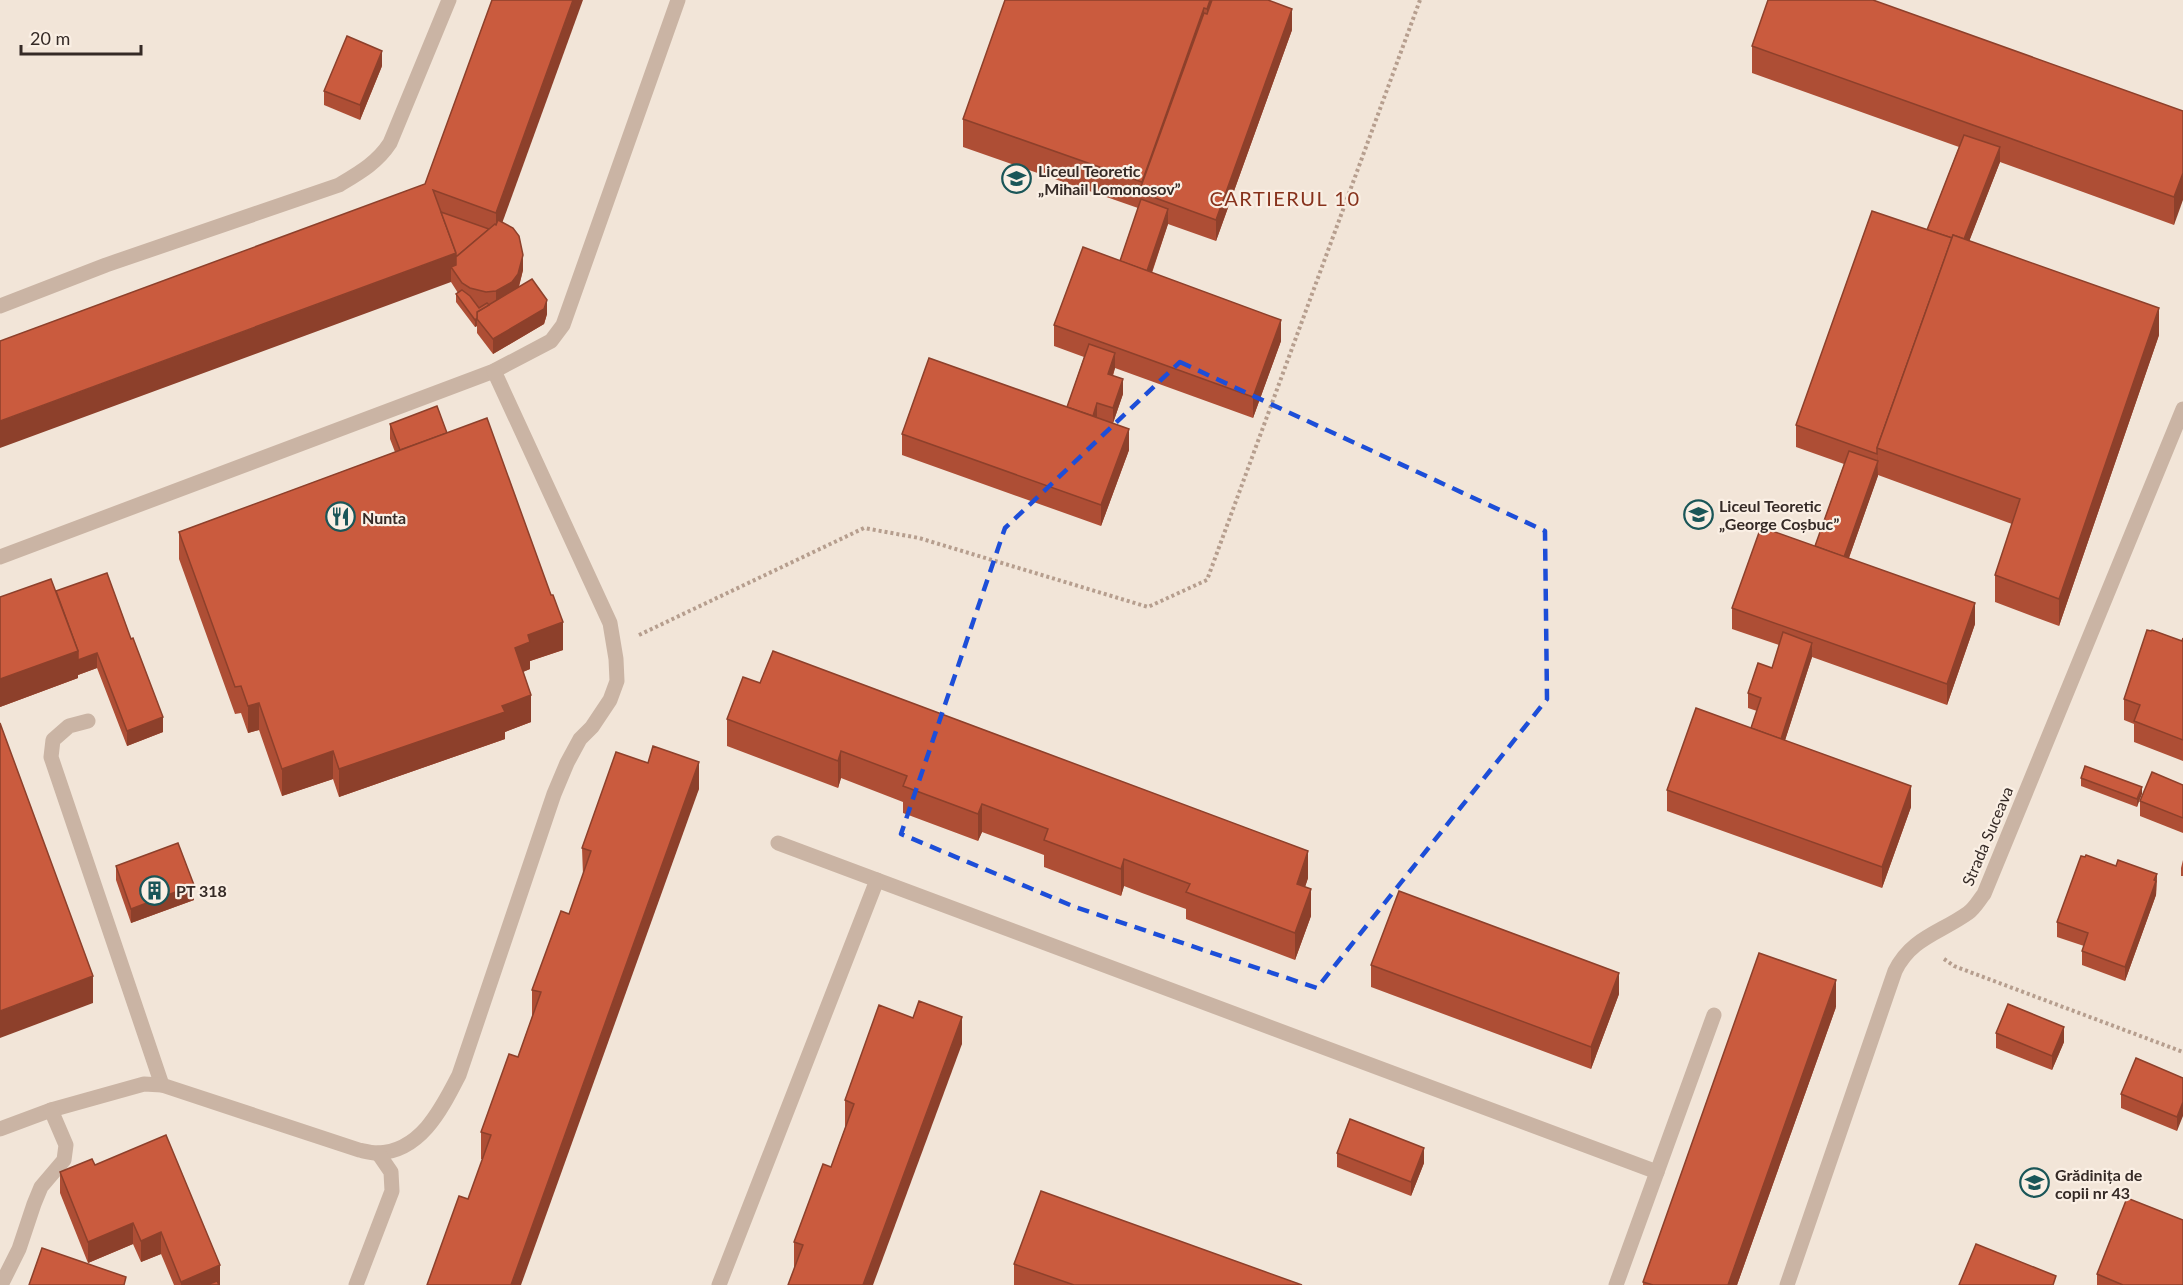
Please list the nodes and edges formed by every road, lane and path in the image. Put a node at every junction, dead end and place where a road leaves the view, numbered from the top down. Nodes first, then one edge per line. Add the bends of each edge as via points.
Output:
1 (449, 0) edge
2 (678, 0) edge
3 (1420, 0) edge
4 (0, 306) edge
5 (494, 371) junction
6 (2183, 409) edge
7 (0, 556) edge
8 (614, 647) junction
9 (88, 721) dead end
10 (778, 843) dead end
11 (877, 880) junction
12 (1929, 937) junction
13 (1714, 1015) dead end
14 (2183, 1052) edge
15 (162, 1084) junction
16 (51, 1110) junction
17 (0, 1129) edge
18 (378, 1153) junction
19 (1657, 1172) junction
20 (1, 1285) edge
21 (356, 1285) edge
22 (719, 1285) edge
23 (1616, 1285) edge
24 (1787, 1285) edge

1 - 4 street via 390,143 381,157 363,170 339,185
2 - 5 street via 563,325 551,341
3 - 8 path via 1207,580 1149,607 919,538 864,528
5 - 7 street
5 - 8 street via 610,623
6 - 12 street, Strada Suceava via 1984,894 1971,911
8 - 18 street via 617,681 610,700 580,738 554,794 459,1075 426,1130 411,1142
9 - 15 street via 69,726 53,740 51,757
10 - 11 street
11 - 19 street
11 - 22 street
12 - 14 path via 1941,958 1954,966
12 - 24 street, Strada Suceava via 1902,956 1895,971
13 - 19 street
15 - 16 street via 144,1084
15 - 18 street via 358,1150
16 - 17 street
16 - 20 street via 66,1145 64,1160 41,1187 20,1249
18 - 21 street via 391,1172 392,1191
19 - 23 street

